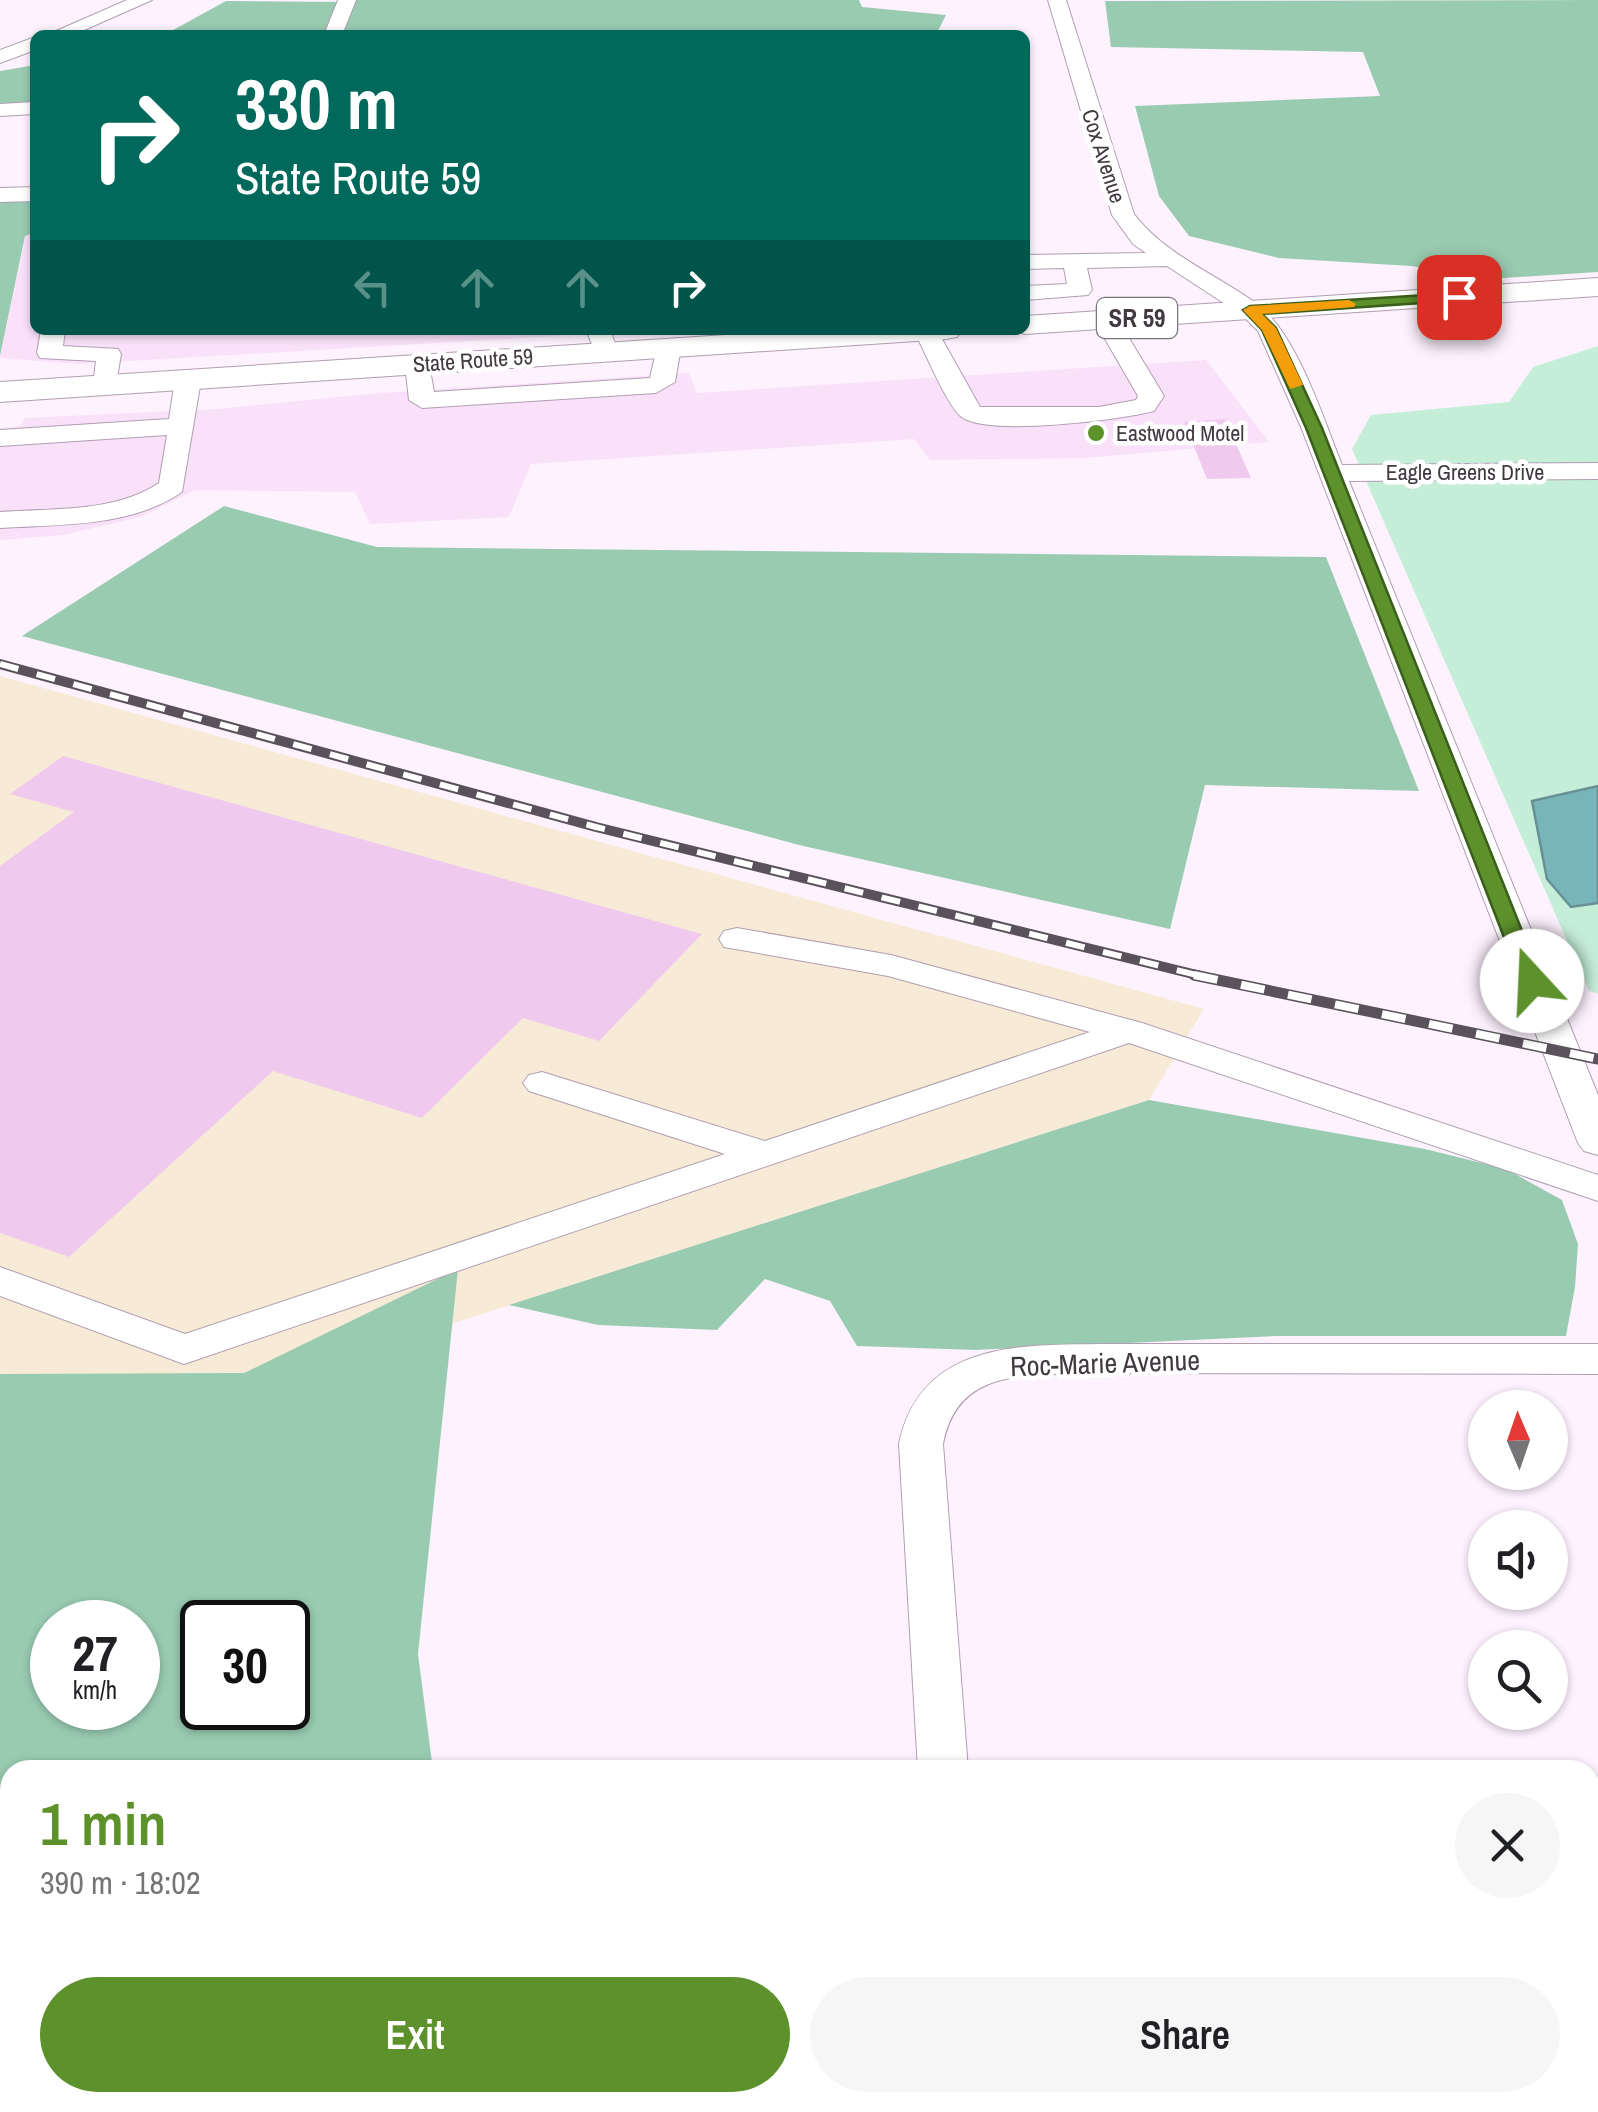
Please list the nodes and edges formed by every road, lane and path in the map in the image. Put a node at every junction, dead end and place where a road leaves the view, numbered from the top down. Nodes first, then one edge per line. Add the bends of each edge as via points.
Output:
1 (143, 0) edge
2 (347, 0) edge
3 (1057, 0) edge
4 (68, 30) edge
5 (335, 30) edge
6 (30, 46) edge
7 (0, 57) edge
8 (30, 108) edge
9 (0, 110) edge
10 (30, 194) edge
11 (0, 196) edge
12 (1167, 258) junction
13 (1074, 261) junction
14 (1030, 262) edge
15 (1598, 288) edge
16 (1030, 293) edge
17 (1250, 310) junction
18 (1106, 320) junction
19 (1030, 325) edge
20 (52, 335) edge
21 (862, 335) edge
22 (928, 335) edge
23 (602, 340) edge
24 (669, 347) junction
25 (513, 357) junction
26 (417, 364) junction
27 (188, 380) junction
28 (106, 385) junction
29 (52, 389) junction
30 (0, 392) edge
31 (521, 394) junction
32 (181, 426) junction
33 (46, 434) junction
34 (0, 438) edge
35 (1598, 472) edge
36 (1332, 473) junction
37 (0, 520) edge
38 (737, 939) dead end
39 (1129, 1032) junction
40 (542, 1083) dead end
41 (1598, 1143) edge
42 (766, 1154) junction
43 (1598, 1189) edge
44 (0, 1282) edge
45 (1598, 1359) edge
46 (941, 1760) edge

1 - 4 street
2 - 5 street
3 - 12 street, Cox Avenue via 1123,215
6 - 7 street
8 - 9 street
10 - 11 street
12 - 13 street
12 - 17 street, Cox Avenue
13 - 14 street
13 - 16 street via 1080,290
15 - 17 main road, SR 59
17 - 18 main road, SR 59
17 - 36 street via 1269,328
18 - 19 main road, SR 59
18 - 22 street via 1152,396 1145,406 1099,416 970,412
20 - 28 street via 49,353 110,354
21 - 24 main road, State Route 59
23 - 24 main road, State Route 59
23 - 25 main road, State Route 59
24 - 31 street via 656,385
25 - 26 main road, State Route 59
25 - 31 street
26 - 27 main road, State Route 59
26 - 31 street via 422,400
27 - 28 main road, State Route 59
27 - 32 street
28 - 29 main road, State Route 59
29 - 30 main road, State Route 59
29 - 33 street
32 - 33 street
32 - 37 street via 172,486 162,495 117,509
33 - 34 street
35 - 36 street, Eagle Greens Drive
36 - 41 street
38 - 39 street via 891,966
39 - 42 street
39 - 43 street
40 - 42 street
42 - 44 street via 184,1350
45 - 46 street, Roc-Marie Avenue via 1107,1358 1018,1364 958,1380 933,1405 921,1444

